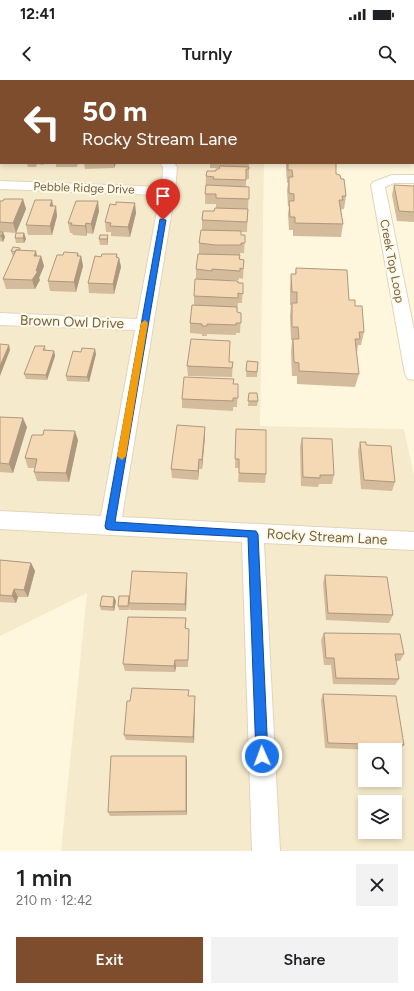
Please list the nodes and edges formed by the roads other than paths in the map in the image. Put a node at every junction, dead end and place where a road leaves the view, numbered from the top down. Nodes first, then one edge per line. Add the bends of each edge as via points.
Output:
1 (168, 164) edge
2 (414, 179) edge
3 (0, 185) edge
4 (168, 190) junction
5 (0, 319) edge
6 (144, 325) junction
7 (414, 374) edge
8 (0, 520) edge
9 (110, 526) junction
10 (253, 534) junction
11 (414, 541) edge
12 (266, 851) edge

1 - 4 street via 170,167
2 - 7 street, Creek Top Loop via 392,179 378,185
3 - 4 street, Pebble Ridge Drive
4 - 6 street
5 - 6 street, Brown Owl Drive
6 - 9 street
8 - 9 street, Rocky Stream Lane
9 - 10 street, Rocky Stream Lane
10 - 11 street, Rocky Stream Lane
10 - 12 street

